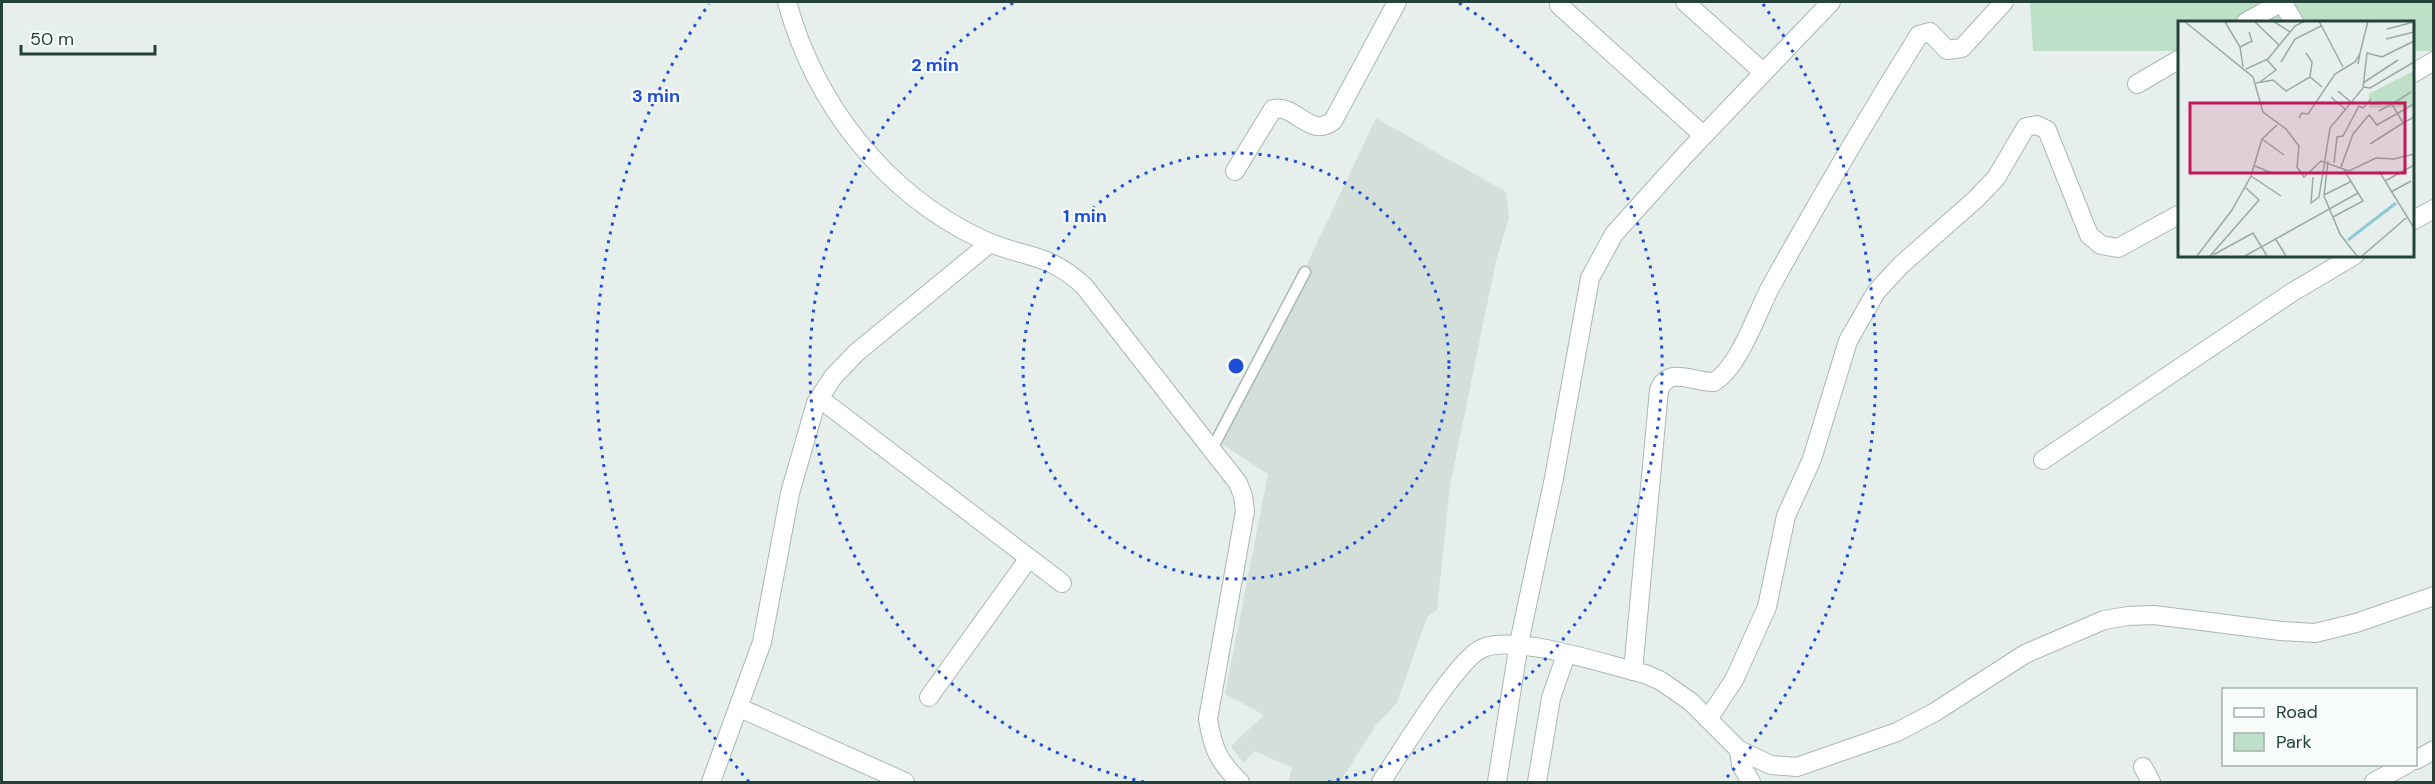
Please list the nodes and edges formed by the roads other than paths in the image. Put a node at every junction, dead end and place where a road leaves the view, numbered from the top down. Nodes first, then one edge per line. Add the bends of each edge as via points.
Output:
1 (788, 2) edge
2 (1397, 2) edge
3 (1685, 2) edge
4 (1830, 2) edge
5 (2004, 2) edge
6 (2283, 2) edge
7 (1559, 5) dead end
8 (2248, 21) edge
9 (2293, 21) edge
10 (2178, 60) edge
11 (2433, 61) edge
12 (1763, 72) junction
13 (2414, 73) edge
14 (2137, 84) dead end
15 (1703, 135) junction
16 (1235, 171) dead end
17 (2433, 209) edge
18 (2178, 215) edge
19 (2414, 220) edge
20 (990, 243) junction
21 (2353, 256) edge
22 (1305, 272) dead end
23 (819, 398) junction
24 (1212, 449) junction
25 (2043, 460) dead end
26 (1029, 558) junction
27 (1062, 584) dead end
28 (2433, 596) edge
29 (1524, 644) junction
30 (1562, 654) junction
31 (1634, 671) junction
32 (929, 697) dead end
33 (740, 708) junction
34 (1708, 719) junction
35 (1739, 750) junction
36 (2433, 750) edge
37 (2417, 759) edge
38 (2405, 766) edge
39 (711, 783) edge
40 (905, 783) edge
41 (1240, 783) edge
42 (1381, 783) edge
43 (1497, 783) edge
44 (1537, 783) edge
45 (1751, 783) edge
46 (2374, 783) edge

1 - 20 street via 805,57 825,97 869,154 903,190
2 - 16 street via 1333,121 1314,127 1285,110 1273,109
3 - 12 street
4 - 12 street
5 - 31 street via 1962,48 1947,50 1930,32 1919,35 1844,158 1727,372 1714,382 1682,377 1663,380
6 - 8 street
6 - 9 street
7 - 15 street
10 - 14 street
11 - 13 street
12 - 15 street
15 - 29 street via 1614,234 1590,278
17 - 19 street
18 - 34 street via 2118,248 2101,245 2089,235 2047,130 2037,125 2026,127 1996,178 1901,265 1876,292 1852,332 1832,385 1812,459 1786,516 1767,607 1743,664
20 - 23 street via 856,353 832,377
20 - 24 street via 1040,256 1069,272
21 - 25 street via 2291,293
22 - 24 lane
23 - 26 street
23 - 33 street via 790,493 762,642
24 - 41 street via 1238,483 1245,511 1208,718 1214,750
26 - 27 street
26 - 32 street
28 - 35 street via 2315,633 2154,615 2104,620 2025,654 1935,712 1861,747 1797,767 1771,765
29 - 30 street
29 - 42 street via 1483,647 1463,662
29 - 43 street
30 - 31 street
30 - 44 street
31 - 34 street via 1661,681
33 - 39 street
33 - 40 street
34 - 35 street
35 - 45 street via 1741,765
36 - 37 street
38 - 46 street

